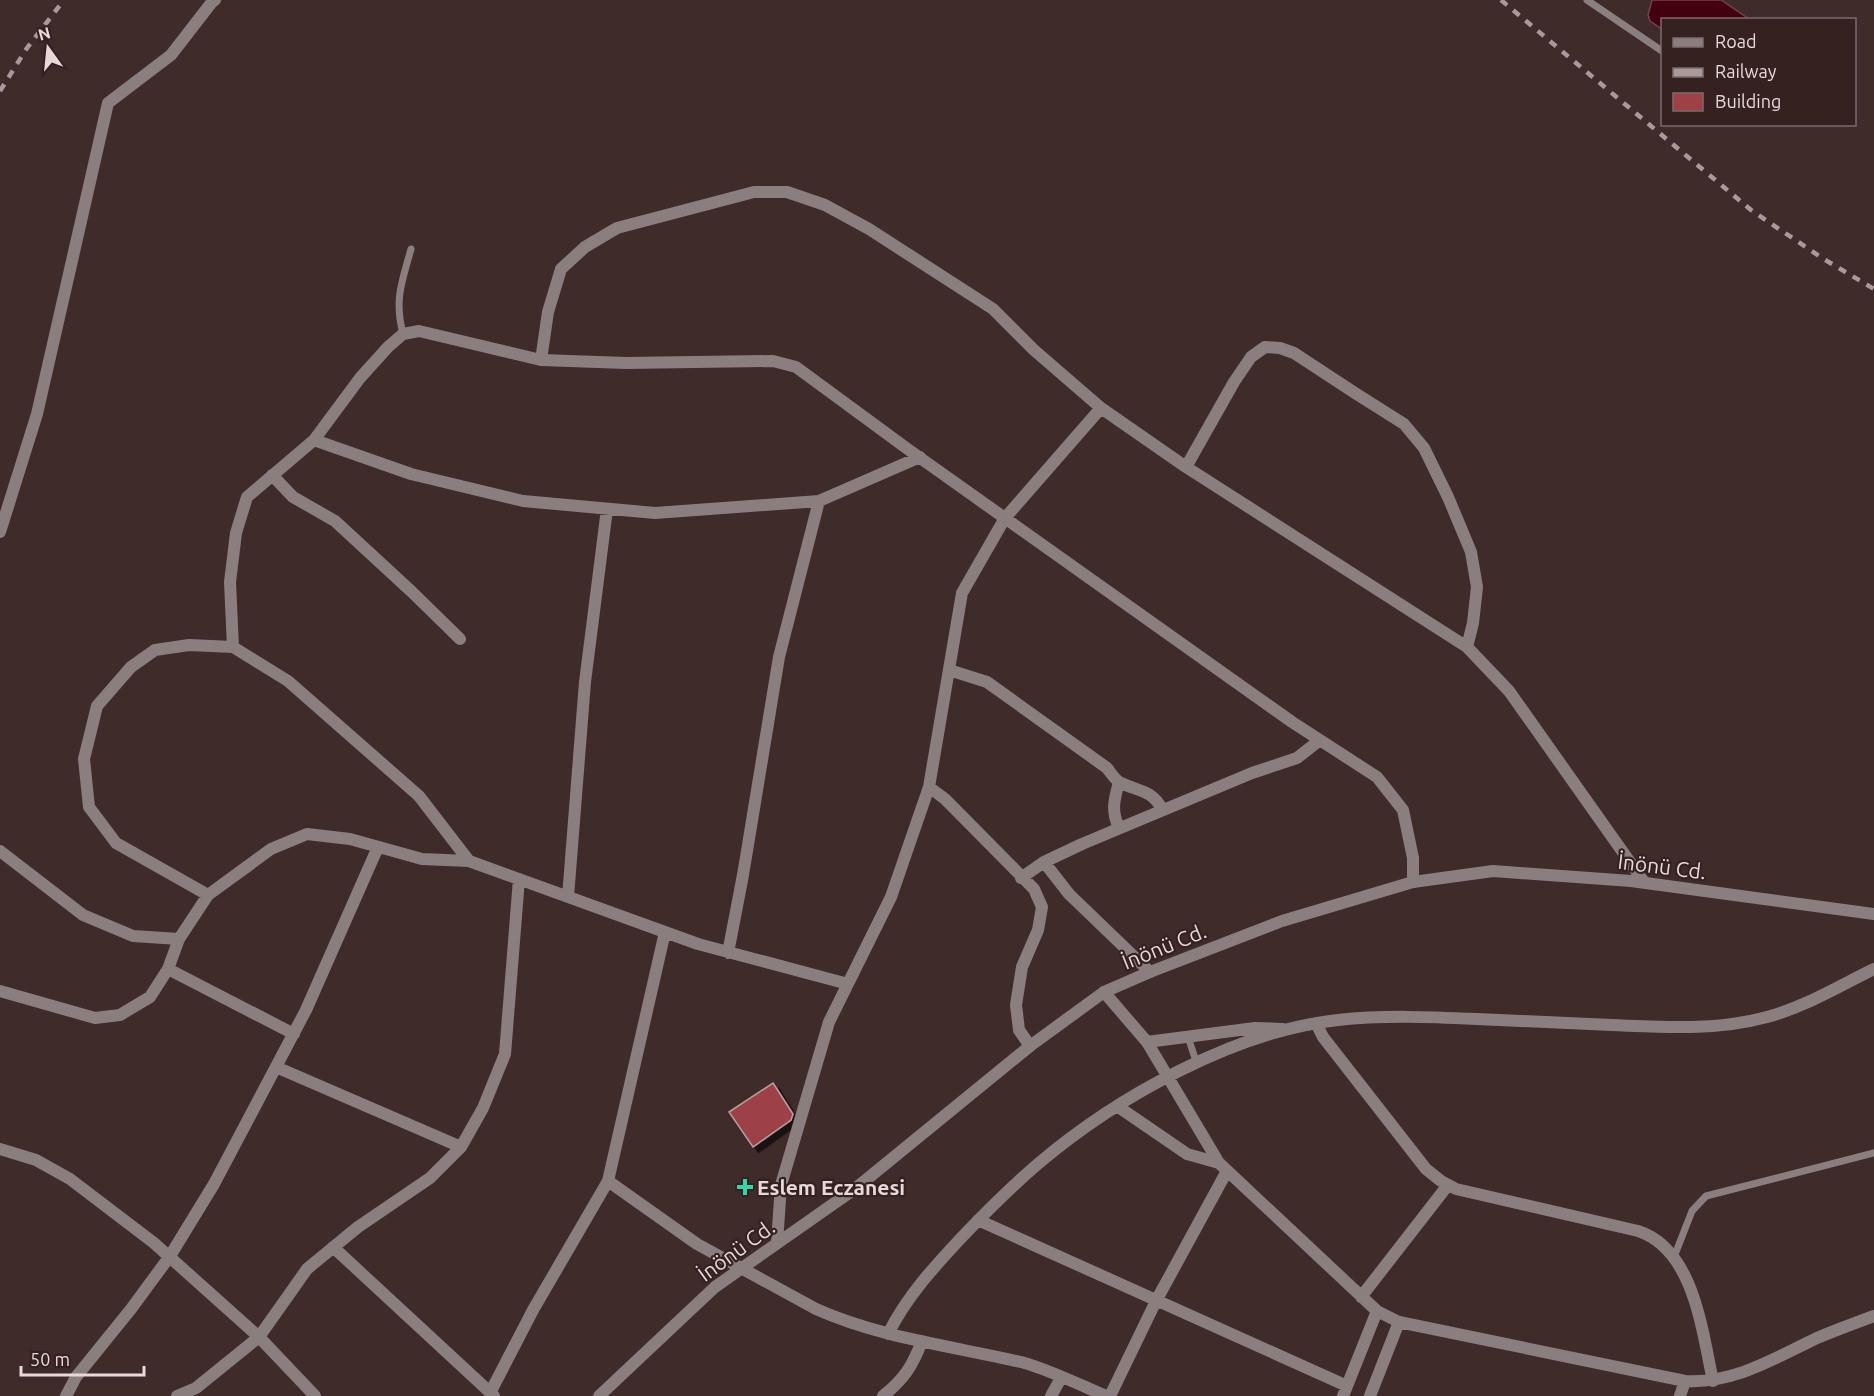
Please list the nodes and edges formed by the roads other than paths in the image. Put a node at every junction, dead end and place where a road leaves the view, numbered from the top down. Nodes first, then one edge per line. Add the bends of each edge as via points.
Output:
1 (216, 0) edge
2 (1587, 0) edge
3 (1661, 50) edge
4 (411, 249) dead end
5 (403, 334) junction
6 (541, 360) junction
7 (1101, 408) junction
8 (314, 440) junction
9 (920, 457) junction
10 (1186, 467) junction
11 (272, 475) junction
12 (819, 501) junction
13 (607, 509) junction
14 (1005, 518) junction
15 (0, 532) edge
16 (460, 639) dead end
17 (232, 647) junction
18 (1467, 647) junction
19 (949, 670) junction
20 (1320, 740) junction
21 (1119, 782) junction
22 (929, 787) junction
23 (1161, 809) junction
24 (1119, 828) junction
25 (378, 847) junction
26 (0, 851) edge
27 (469, 861) junction
28 (1044, 862) junction
29 (1021, 878) junction
30 (519, 879) junction
31 (1413, 882) junction
32 (1644, 882) junction
33 (208, 895) junction
34 (568, 897) junction
35 (1874, 914) edge
36 (665, 932) junction
37 (179, 939) junction
38 (728, 953) junction
39 (168, 969) junction
40 (1874, 969) edge
41 (1150, 972) junction
42 (848, 984) junction
43 (0, 991) edge
44 (1104, 992) junction
45 (1316, 1023) junction
46 (1287, 1029) junction
47 (294, 1034) junction
48 (1188, 1037) junction
49 (1147, 1042) junction
50 (1030, 1046) junction
51 (1197, 1064) junction
52 (276, 1067) junction
53 (1167, 1077) junction
54 (1117, 1106) junction
55 (461, 1147) junction
56 (0, 1149) edge
57 (1874, 1153) edge
58 (1223, 1167) junction
59 (608, 1181) junction
60 (1448, 1185) junction
61 (978, 1221) junction
62 (777, 1243) junction
63 (333, 1247) junction
64 (170, 1257) junction
65 (1674, 1257) junction
66 (742, 1268) junction
67 (1361, 1297) junction
68 (1156, 1301) junction
69 (1377, 1311) junction
70 (1874, 1316) edge
71 (1399, 1322) junction
72 (888, 1334) junction
73 (259, 1336) junction
74 (922, 1341) junction
75 (1061, 1378) junction
76 (1685, 1381) junction
77 (1713, 1381) junction
78 (1345, 1391) edge
79 (492, 1394) edge
80 (66, 1396) edge
81 (177, 1396) edge
82 (315, 1396) edge
83 (599, 1396) edge
84 (883, 1396) edge
85 (1051, 1396) edge
86 (1108, 1396) edge
87 (1370, 1396) edge
88 (1680, 1396) edge

1 - 15 street via 171,55 108,103 37,414
2 - 3 lane
4 - 5 lane via 400,289 398,315
5 - 6 street via 419,331
5 - 8 street via 360,378
6 - 7 street via 548,312 561,269 585,246 617,228 753,192 788,192 869,229 993,309
6 - 9 street via 773,362 796,367
7 - 10 street
7 - 14 street
8 - 11 street
8 - 13 street via 411,474 523,501
9 - 12 street
9 - 14 street
10 - 18 street
10 - 18 street via 1251,357 1265,347 1294,353 1404,424 1424,448 1471,552 1477,586
11 - 16 street via 293,497 335,521
11 - 17 street via 246,497 236,533 230,582
12 - 13 street via 655,513
12 - 38 street via 779,657
13 - 34 street via 585,682
14 - 19 street via 962,593
14 - 20 street
17 - 27 street via 288,681 419,796
17 - 33 street via 189,645 155,650 131,667 97,706 84,759 90,807 116,843
18 - 32 street via 1509,691
19 - 21 street via 987,682 1107,768
19 - 22 street
20 - 23 street via 1297,758
20 - 31 street via 1377,777 1403,810 1413,858
21 - 23 street via 1157,800
21 - 24 street via 1113,803
22 - 29 street
22 - 42 street via 891,897
23 - 24 street
24 - 28 street
25 - 27 street via 422,859
25 - 33 street via 307,834 271,849
25 - 47 street
26 - 37 street via 83,915 133,936
27 - 30 street
28 - 29 street
28 - 41 street via 1069,894
29 - 50 street via 1034,889 1042,907 1038,930 1022,967 1016,1005 1019,1030
30 - 34 street
30 - 55 street via 505,1054 483,1108
31 - 32 street, İnönü Cd. via 1493,872
31 - 41 street, İnönü Cd. via 1282,921
32 - 35 street, İnönü Cd.
33 - 37 street
34 - 36 street
36 - 38 street
36 - 59 street
37 - 39 street
38 - 42 street
39 - 43 street via 150,997 120,1015 95,1018
39 - 47 street
40 - 45 street via 1796,1008 1725,1025 1676,1028 1414,1016
41 - 44 street, İnönü Cd.
42 - 62 street via 830,1022 781,1185
44 - 49 street
44 - 50 street, İnönü Cd.
45 - 46 street
45 - 60 street via 1426,1169
46 - 48 street via 1263,1027
46 - 51 street
47 - 52 street
48 - 49 street
48 - 51 lane
49 - 53 street
50 - 62 street, İnönü Cd. via 856,1188
51 - 53 street
52 - 55 street
52 - 64 street
53 - 54 street
53 - 58 street
54 - 58 street via 1187,1154
54 - 61 street via 1051,1152
55 - 63 street via 430,1178
56 - 64 street via 36,1160 70,1179
57 - 65 lane via 1706,1196 1692,1211
58 - 67 street
58 - 68 street
59 - 66 street via 697,1244
59 - 79 street via 533,1310
60 - 65 street via 1638,1231 1659,1241
60 - 67 street
61 - 68 street
61 - 72 street via 923,1279
62 - 66 street, İnönü Cd.
63 - 73 street via 307,1269
63 - 79 street
64 - 73 street
64 - 80 street via 76,1377
65 - 77 street via 1695,1302
66 - 72 street via 816,1309
66 - 83 street, İnönü Cd. via 715,1287
67 - 69 street
68 - 78 street
68 - 86 street
69 - 71 street
69 - 78 street
70 - 77 street via 1745,1372
71 - 76 street
71 - 87 street
72 - 74 street
73 - 81 street via 196,1388
73 - 82 street
74 - 75 street via 1023,1363
74 - 84 street via 902,1381
75 - 85 street
75 - 86 street
76 - 77 street
76 - 88 street

